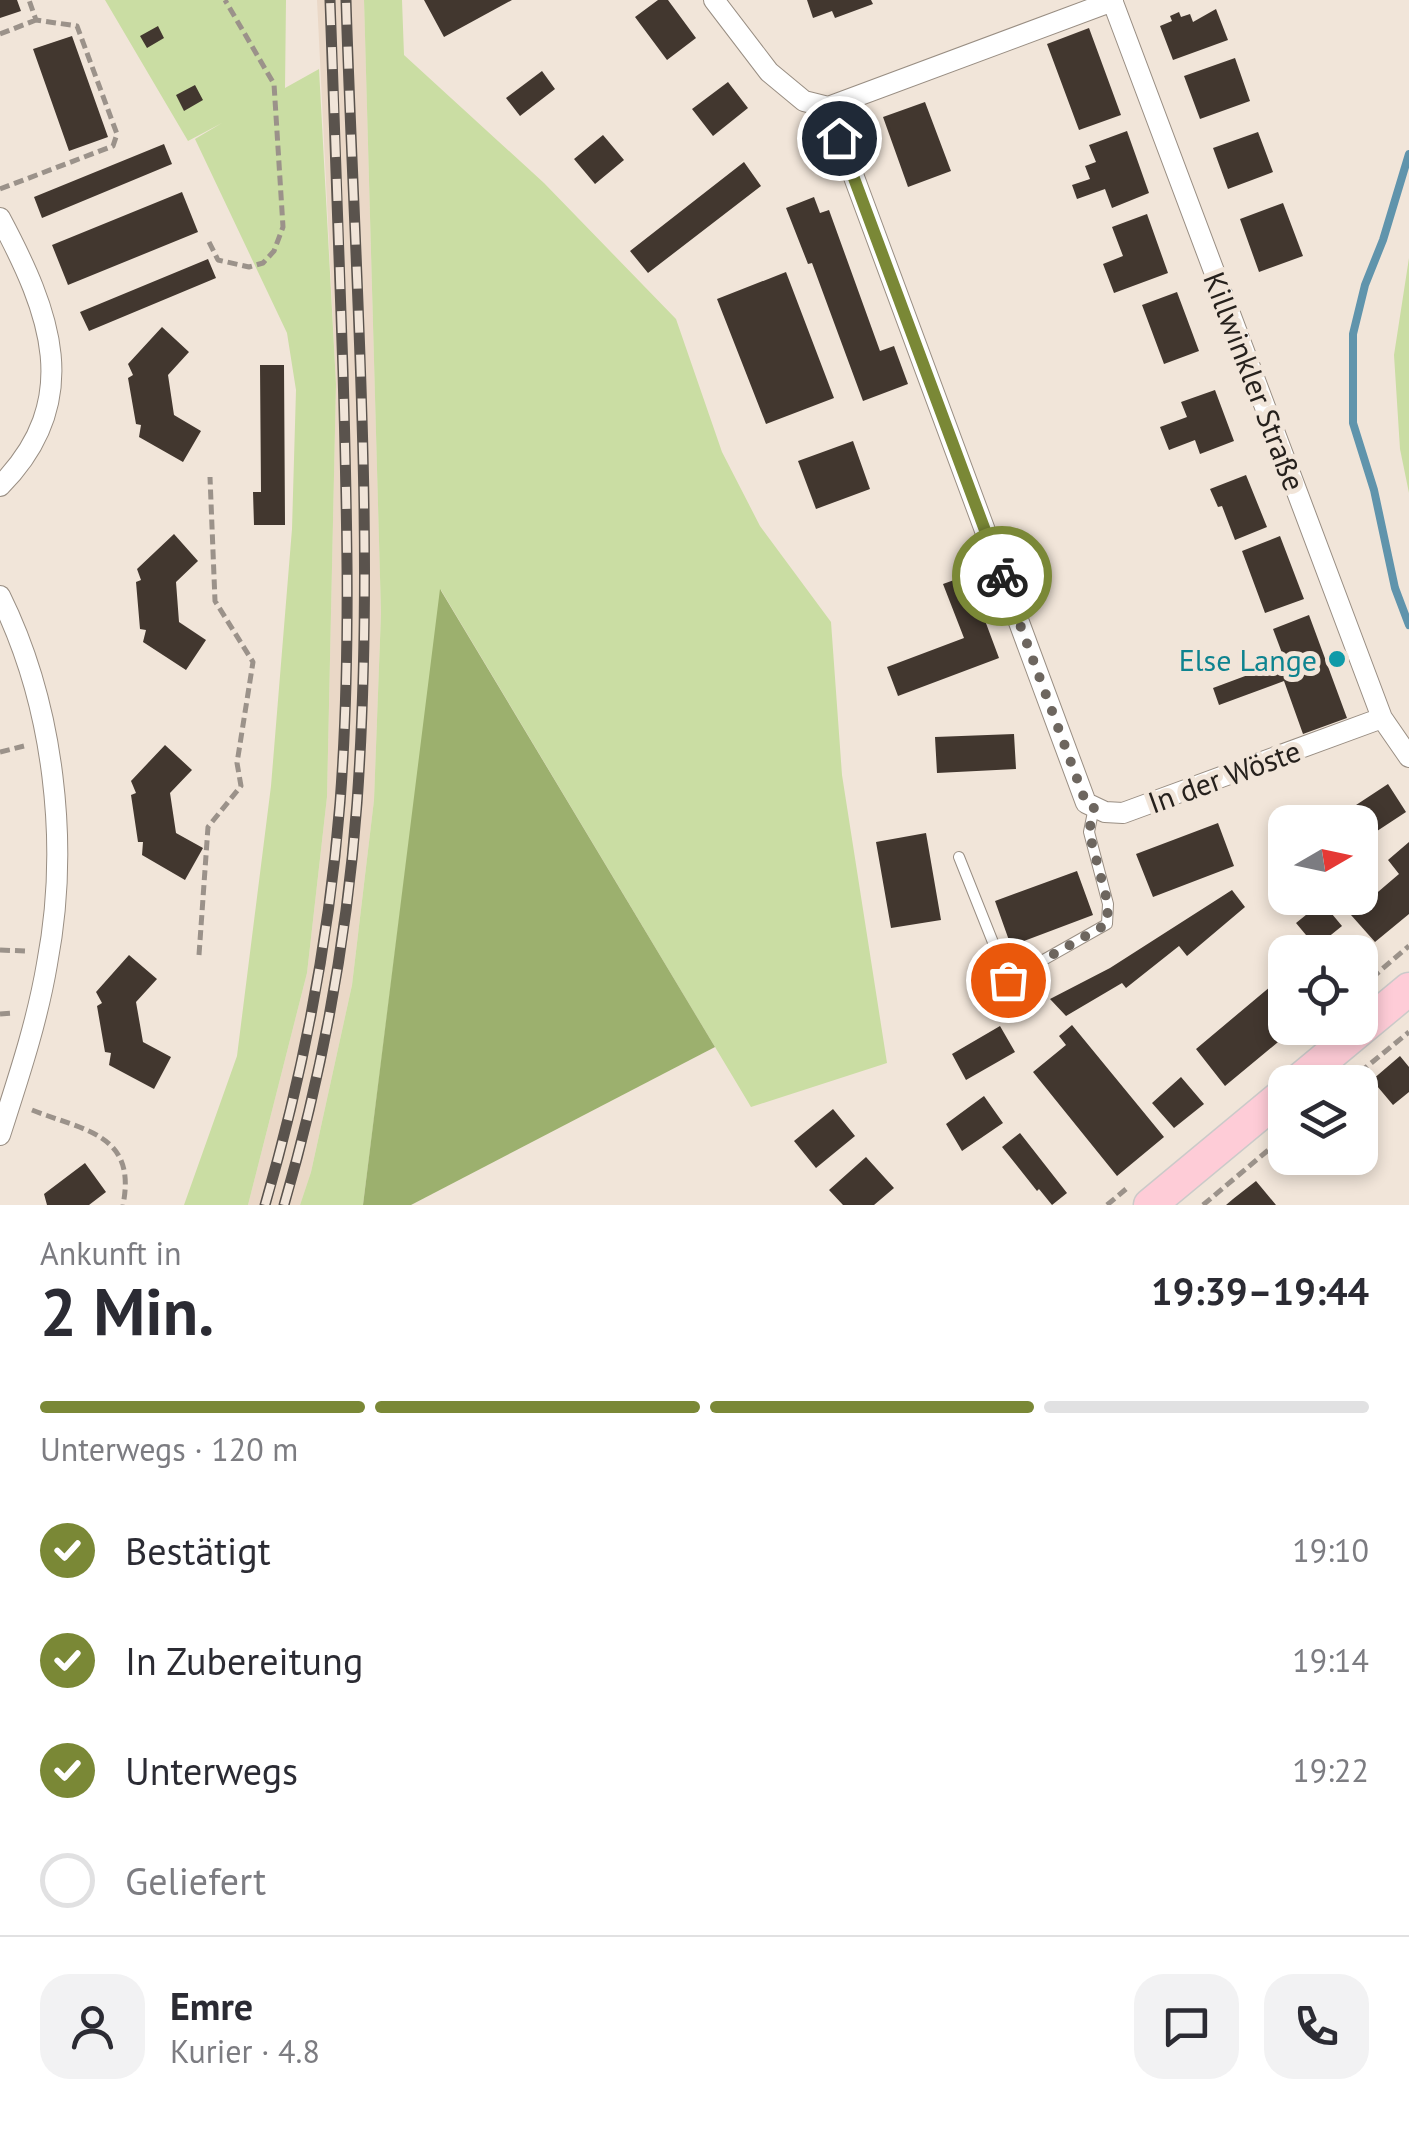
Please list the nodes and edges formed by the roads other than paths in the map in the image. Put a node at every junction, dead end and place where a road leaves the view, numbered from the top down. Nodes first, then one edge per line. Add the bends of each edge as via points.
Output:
1 (714, 0) edge
2 (1112, 1) edge
3 (828, 107) junction
4 (0, 218) edge
5 (0, 486) edge
6 (0, 596) edge
7 (1382, 718) junction
8 (1409, 757) edge
9 (1094, 807) junction
10 (960, 857) dead end
11 (1409, 989) edge
12 (1317, 1065) edge
13 (1268, 1107) edge
14 (0, 1135) edge
15 (1150, 1205) edge

1 - 3 street via 770,72 804,101
2 - 3 street
2 - 7 street, Killwinkler Straße
3 - 9 street via 1086,803
4 - 5 street via 35,287 51,371 43,427
6 - 14 street via 47,742 56,872 47,966
7 - 8 street, Killwinkler Straße
7 - 9 street, In der Wöste via 1124,813
9 - 10 lane via 1089,832 1107,924 1008,980
11 - 12 main road
13 - 15 main road

